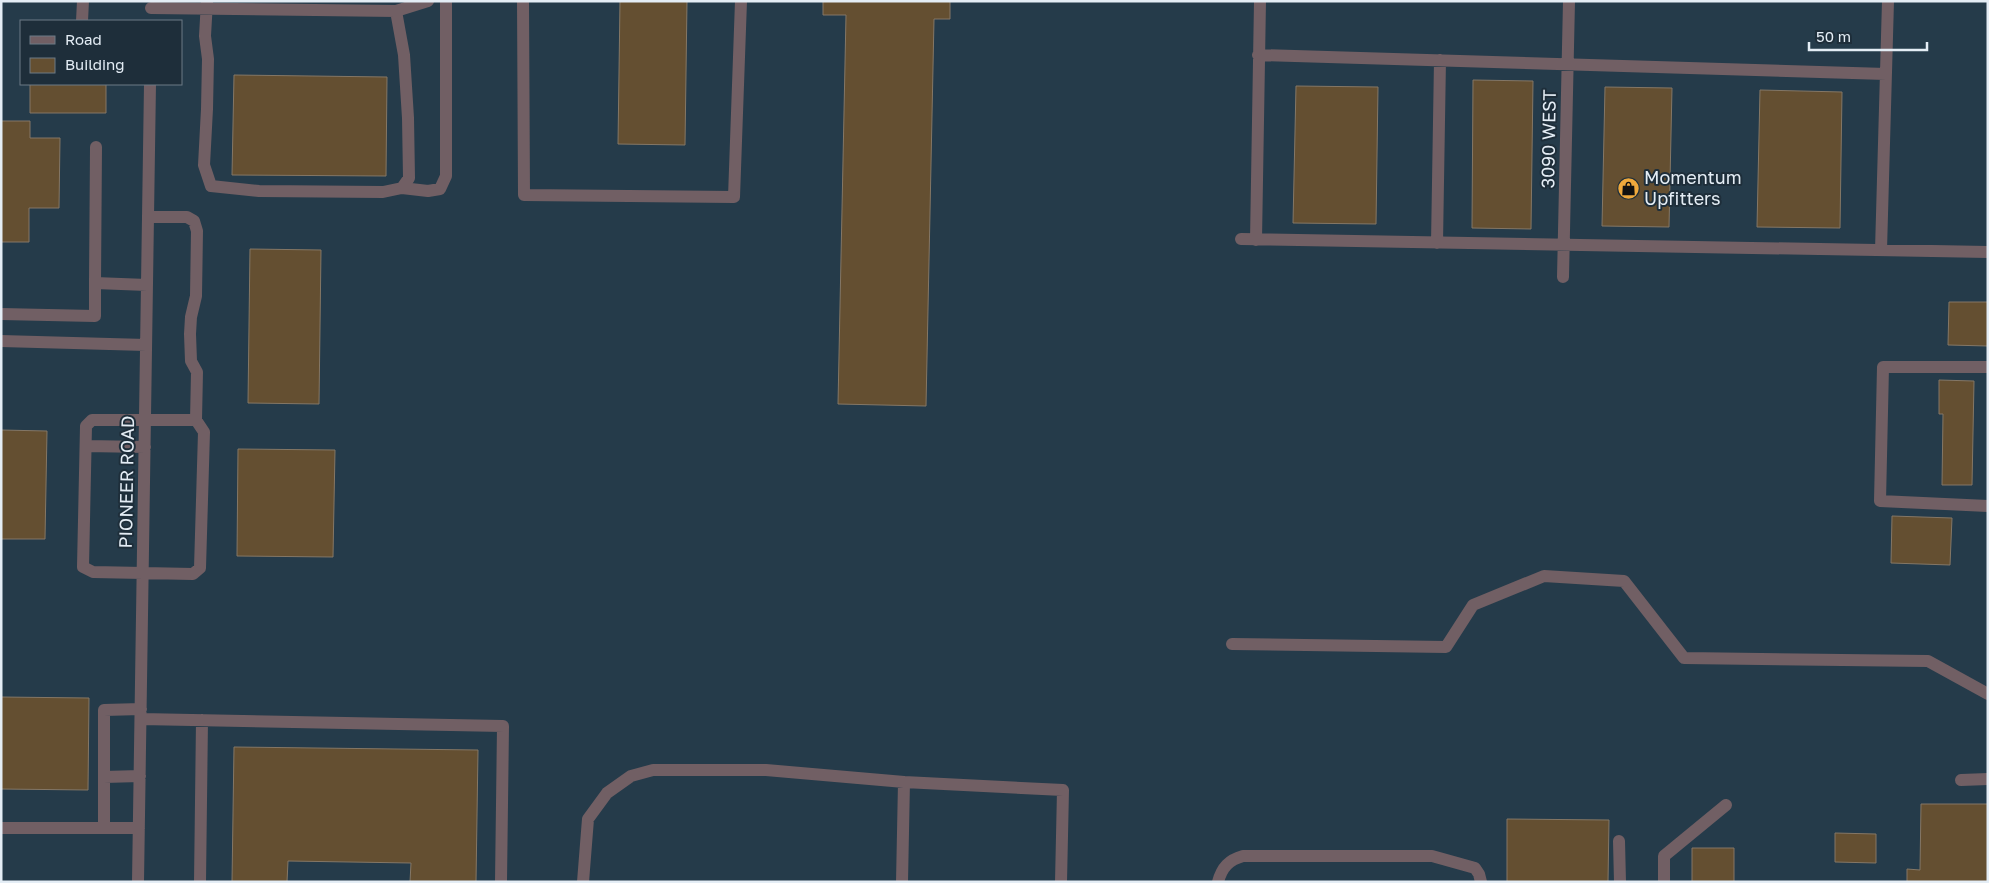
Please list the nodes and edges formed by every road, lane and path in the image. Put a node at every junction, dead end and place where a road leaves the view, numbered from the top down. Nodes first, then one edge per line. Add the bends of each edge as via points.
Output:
1 (83, 1) edge
2 (428, 1) edge
3 (446, 1) edge
4 (523, 1) edge
5 (741, 1) edge
6 (1260, 1) edge
7 (1569, 1) edge
8 (1888, 1) edge
9 (207, 5) edge
10 (151, 10) edge
11 (396, 11) junction
12 (82, 20) edge
13 (1258, 55) junction
14 (1440, 60) junction
15 (1568, 64) junction
16 (1886, 74) junction
17 (150, 85) edge
18 (96, 147) dead end
19 (402, 188) junction
20 (148, 217) junction
21 (1241, 240) dead end
22 (1256, 240) junction
23 (1437, 243) junction
24 (1565, 245) junction
25 (1881, 250) junction
26 (1988, 252) edge
27 (1563, 277) dead end
28 (96, 283) junction
29 (147, 285) junction
30 (1, 314) edge
31 (1, 341) edge
32 (146, 345) junction
33 (1988, 367) edge
34 (145, 419) junction
35 (196, 420) junction
36 (86, 446) junction
37 (144, 447) junction
38 (1988, 506) edge
39 (143, 574) junction
40 (1232, 644) dead end
41 (1988, 694) edge
42 (141, 714) junction
43 (202, 720) junction
44 (140, 776) junction
45 (104, 777) junction
46 (1988, 779) edge
47 (1961, 780) dead end
48 (904, 782) junction
49 (1726, 805) dead end
50 (1, 828) edge
51 (104, 828) junction
52 (139, 828) junction
53 (1619, 842) dead end
54 (138, 882) edge
55 (200, 882) edge
56 (500, 882) edge
57 (583, 882) edge
58 (902, 882) edge
59 (1061, 882) edge
60 (1218, 882) edge
61 (1481, 882) edge
62 (1620, 882) edge
63 (1664, 882) edge

1 - 12 street
2 - 11 street
3 - 19 street via 446,176 440,189
4 - 5 street via 524,195 734,197
6 - 13 street
7 - 15 street, 3090 WEST
8 - 16 street
9 - 10 street
9 - 11 street
9 - 19 street via 204,165 211,186 383,192
11 - 19 street via 404,55 408,118 409,178
13 - 14 street
13 - 22 street
14 - 15 street
14 - 23 street
15 - 16 street
15 - 24 street, 3090 WEST
16 - 25 street
17 - 20 street, PIONEER ROAD
18 - 28 street
20 - 29 street, PIONEER ROAD
20 - 35 street via 187,217 194,221 197,231 196,296 190,334 191,361 197,372
21 - 22 street
22 - 23 street
23 - 24 street
24 - 25 street
24 - 27 street, 3090 WEST
25 - 26 street
28 - 29 street
28 - 30 street via 95,316
29 - 32 street, PIONEER ROAD
31 - 32 street
32 - 34 street, PIONEER ROAD
33 - 38 street via 1883,367 1880,502
34 - 35 street
34 - 36 street via 92,420 86,426
34 - 37 street, PIONEER ROAD
35 - 39 street via 204,432 200,568 193,574
36 - 37 street
36 - 39 street via 83,567 93,572
37 - 39 street, PIONEER ROAD
39 - 42 street, PIONEER ROAD
40 - 41 street via 1446,648 1473,604 1544,576 1624,581 1684,658 1928,661
42 - 43 street
42 - 44 street, PIONEER ROAD
42 - 45 street via 104,710
43 - 55 street
43 - 56 street via 503,726
44 - 45 street
44 - 52 street, PIONEER ROAD
45 - 51 street
46 - 47 street
48 - 57 street via 766,770 653,770 631,776 607,793 588,819
48 - 58 street
48 - 59 street via 1063,790
49 - 63 street via 1664,856
50 - 51 street
51 - 52 street
52 - 54 street, PIONEER ROAD
53 - 62 street
60 - 61 street via 1225,864 1243,856 1432,856 1475,868

